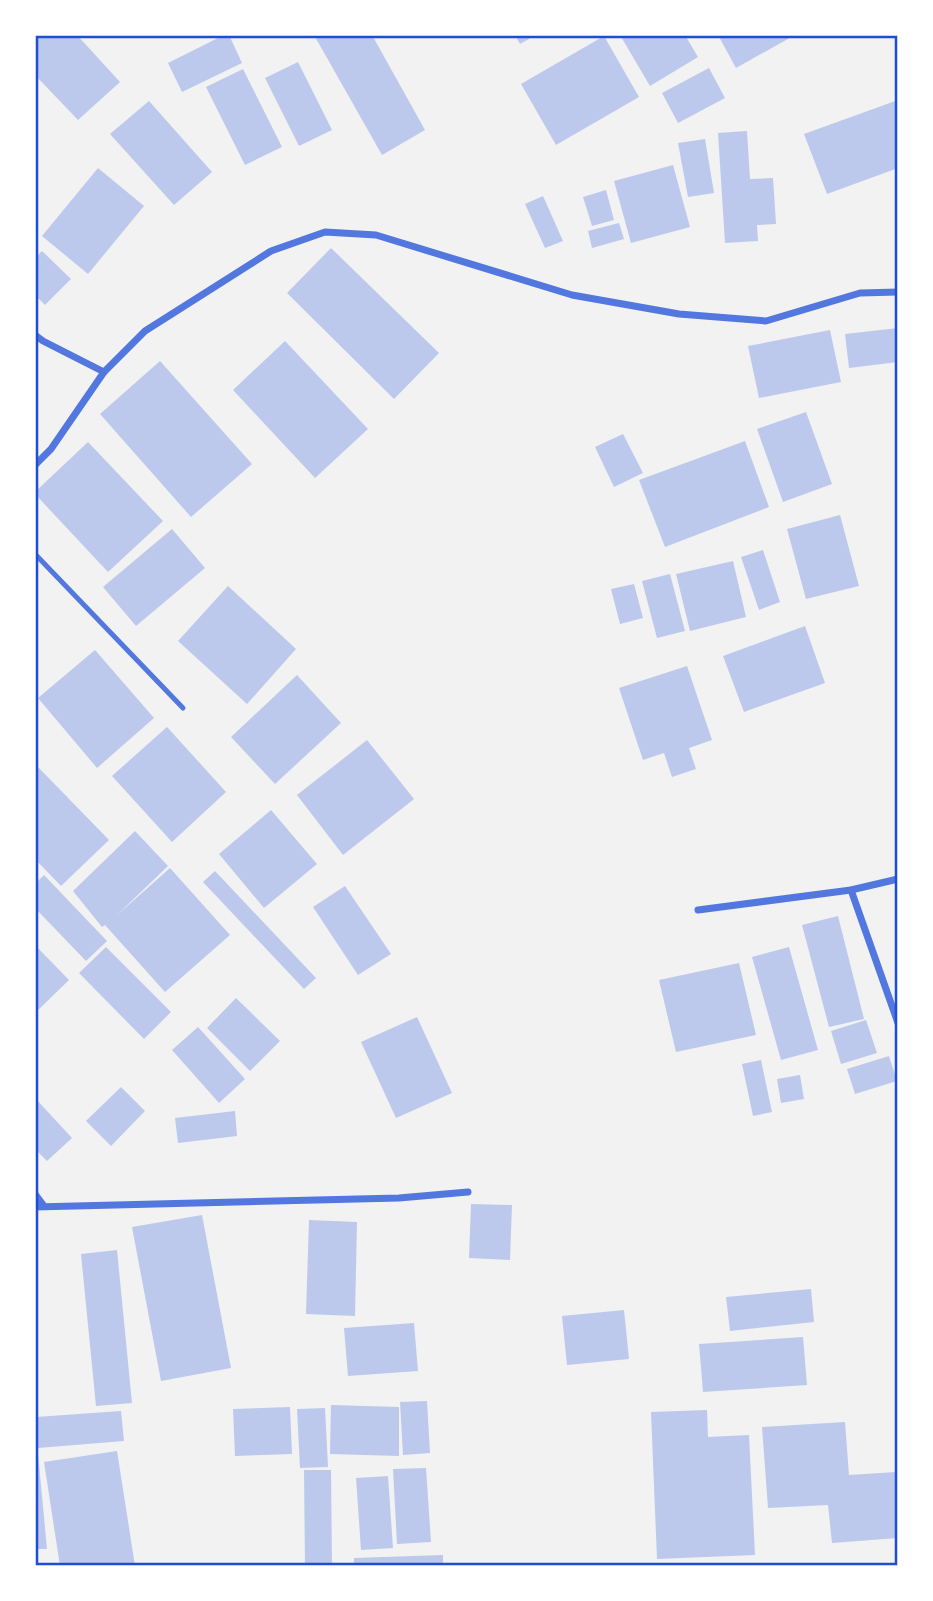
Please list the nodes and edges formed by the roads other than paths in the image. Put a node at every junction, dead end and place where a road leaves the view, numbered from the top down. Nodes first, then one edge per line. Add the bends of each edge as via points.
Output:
1 (898, 292) edge
2 (35, 335) edge
3 (104, 372) junction
4 (35, 465) edge
5 (35, 554) edge
6 (183, 708) dead end
7 (898, 879) edge
8 (851, 890) junction
9 (698, 910) dead end
10 (898, 1023) edge
11 (468, 1192) dead end
12 (35, 1194) edge
13 (44, 1206) junction
14 (35, 1207) edge

1 - 3 street via 860,293 766,321 679,314 572,295 376,235 325,232 271,251 209,289 145,331
2 - 3 street
3 - 4 street
5 - 6 lane
7 - 8 street
8 - 9 street
8 - 10 street
11 - 13 street via 398,1198
12 - 13 street
13 - 14 street

